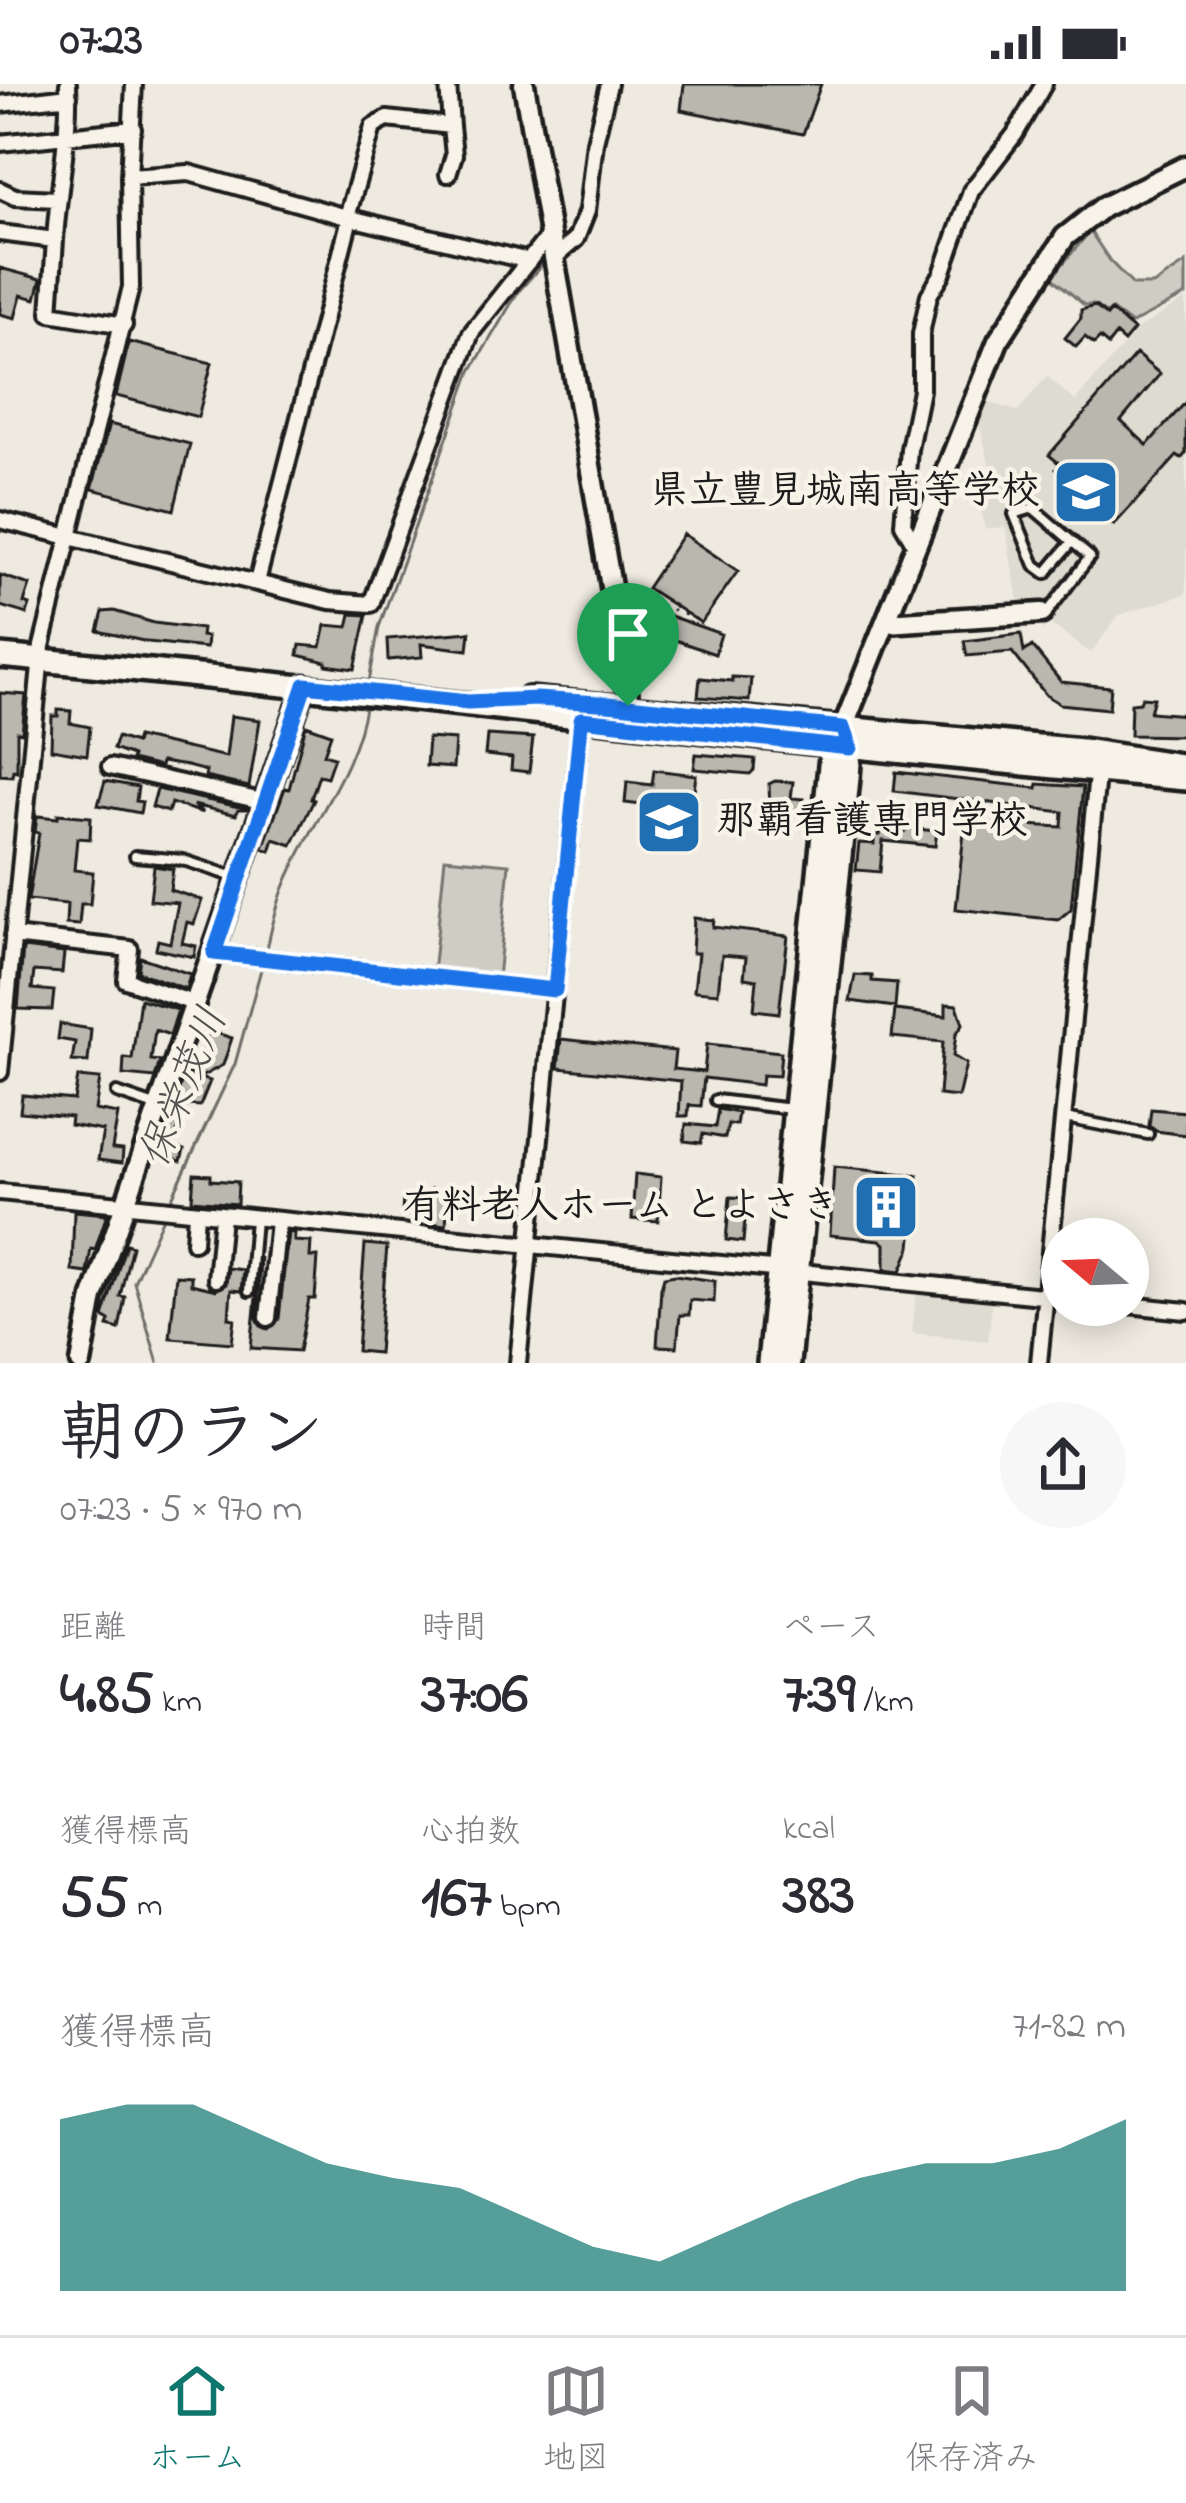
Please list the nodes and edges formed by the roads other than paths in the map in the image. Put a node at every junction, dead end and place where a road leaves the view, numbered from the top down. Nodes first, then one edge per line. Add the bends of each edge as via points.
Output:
1 (134, 84) edge
2 (448, 84) edge
3 (524, 84) edge
4 (609, 84) edge
5 (1044, 84) edge
6 (69, 90) edge
7 (0, 104) edge
8 (451, 127) junction
9 (133, 129) junction
10 (68, 136) junction
11 (0, 143) edge
12 (1186, 166) edge
13 (448, 174) dead end
14 (129, 177) junction
15 (0, 190) edge
16 (57, 199) junction
17 (348, 218) junction
18 (0, 233) edge
19 (55, 240) junction
20 (553, 247) junction
21 (530, 261) junction
22 (124, 325) junction
23 (0, 520) edge
24 (71, 537) junction
25 (1072, 542) junction
26 (915, 544) junction
27 (257, 582) junction
28 (1044, 613) joint
29 (886, 622) junction
30 (0, 656) edge
31 (40, 660) junction
32 (305, 685) junction
33 (468, 702) junction
34 (629, 715) junction
35 (581, 719) junction
36 (842, 741) junction
37 (1098, 762) junction
38 (1186, 766) edge
39 (110, 767) dead end
40 (1186, 779) edge
41 (266, 802) junction
42 (135, 856) dead end
43 (239, 878) junction
44 (8, 907) edge
45 (13, 936) junction
46 (214, 953) junction
47 (555, 990) junction
48 (196, 1004) junction
49 (0, 1072) edge
50 (117, 1093) dead end
51 (716, 1100) dead end
52 (160, 1108) junction
53 (794, 1109) junction
54 (1063, 1118) junction
55 (1148, 1134) dead end
56 (0, 1192) edge
57 (126, 1205) junction
58 (196, 1213) junction
59 (222, 1216) junction
60 (1058, 1218) edge
61 (255, 1219) junction
62 (278, 1221) junction
63 (194, 1242) dead end
64 (529, 1245) junction
65 (788, 1270) junction
66 (216, 1279) dead end
67 (249, 1291) dead end
68 (1041, 1296) edge
69 (1149, 1307) edge
70 (1186, 1311) edge
71 (268, 1318) dead end
72 (1047, 1326) edge
73 (81, 1363) edge
74 (518, 1363) edge
75 (769, 1363) edge
76 (788, 1363) edge
77 (1039, 1363) edge

1 - 9 street
2 - 8 street
3 - 20 street
4 - 20 street via 587,211 576,239
5 - 26 street via 970,190 928,295 903,524
6 - 7 street
6 - 10 street
8 - 13 street
8 - 17 street via 378,122
9 - 10 street
9 - 14 street
10 - 11 street
10 - 16 street
12 - 26 street via 1103,207 1065,237 998,341
14 - 17 street via 189,173
14 - 22 street via 134,249
15 - 16 street
16 - 19 street
17 - 21 street
17 - 27 street
18 - 19 street
19 - 22 street via 50,313
20 - 21 street
20 - 34 street
21 - 27 street via 471,334 371,604
22 - 24 street
23 - 24 street
24 - 27 street
24 - 31 street
25 - 25 lane via 1034,508 1014,514 1046,573
25 - 28 lane via 1090,557
26 - 29 street
28 - 29 street
29 - 36 street
30 - 31 main road
31 - 32 main road
31 - 44 street
32 - 33 main road
32 - 41 street
33 - 34 main road via 537,699
33 - 35 main road
34 - 35 main road
34 - 36 main road
35 - 47 street
36 - 37 main road
36 - 53 main road
36 - 65 main road
37 - 38 main road
37 - 40 main road
37 - 54 street
39 - 41 street
41 - 43 street
42 - 43 lane via 183,860
43 - 46 street
44 - 45 street
45 - 48 street via 130,950 127,980
45 - 49 street
46 - 47 street
46 - 48 street
47 - 64 street
48 - 52 street
50 - 52 lane
51 - 53 lane
52 - 57 street
53 - 65 main road
54 - 55 lane
54 - 60 street
56 - 57 street
57 - 58 street
57 - 73 street via 93,1297
58 - 59 street
58 - 63 street
59 - 61 street
59 - 66 street
61 - 62 street
61 - 67 lane
62 - 64 street
62 - 71 street
64 - 65 street
64 - 74 street
65 - 68 street
65 - 75 main road
65 - 76 main road
69 - 70 street
72 - 77 street

